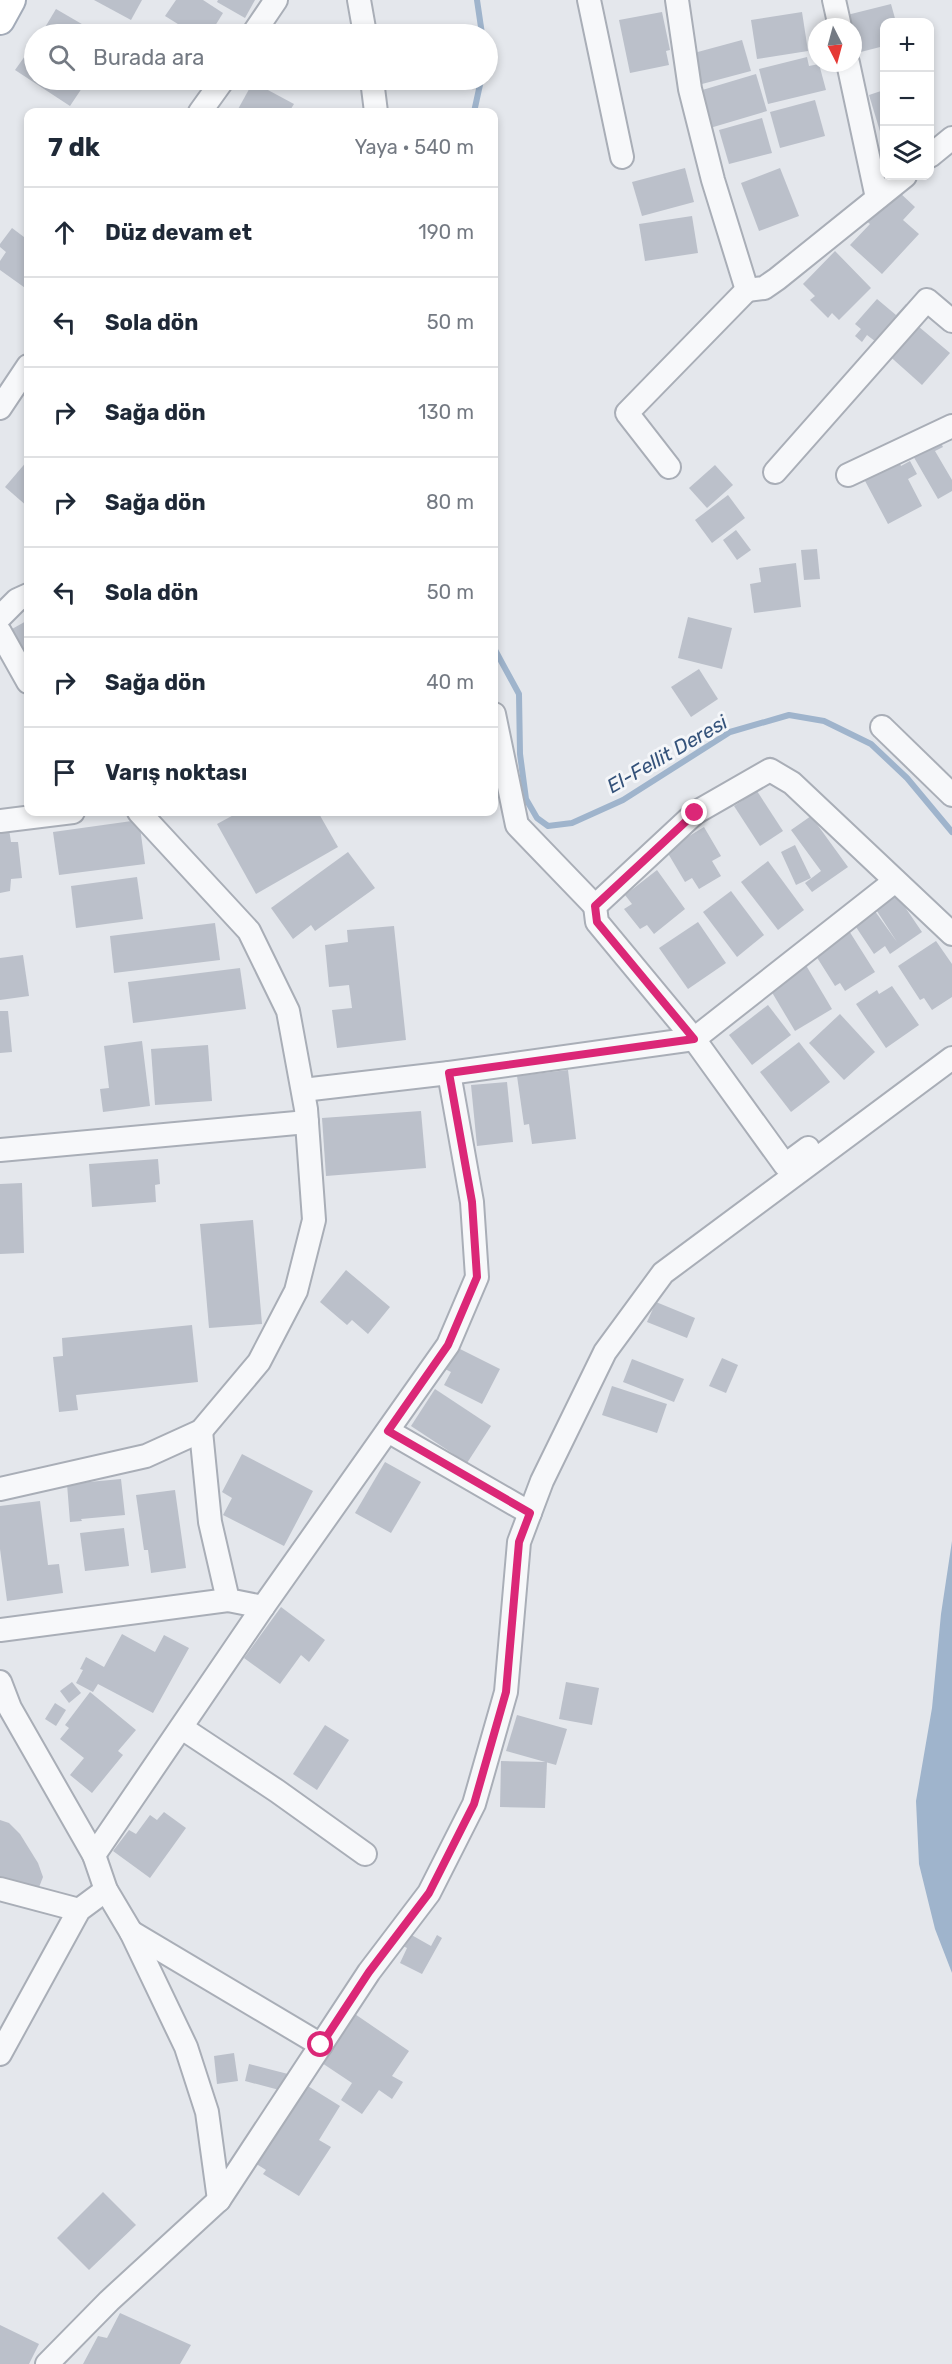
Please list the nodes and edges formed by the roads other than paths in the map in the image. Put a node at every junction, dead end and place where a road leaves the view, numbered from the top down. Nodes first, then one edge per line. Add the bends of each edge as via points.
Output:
1 (11, 0) edge
2 (276, 0) edge
3 (359, 0) edge
4 (589, 0) edge
5 (677, 0) edge
6 (834, 0) edge
7 (838, 18) edge
8 (0, 20) edge
9 (260, 24) edge
10 (363, 24) edge
11 (850, 72) edge
12 (216, 90) edge
13 (373, 90) edge
14 (203, 108) edge
15 (376, 108) edge
16 (952, 138) edge
17 (934, 153) edge
18 (622, 158) dead end
19 (900, 180) edge
20 (877, 198) junction
21 (747, 290) junction
22 (952, 321) edge
23 (24, 381) edge
24 (0, 408) edge
25 (952, 426) edge
26 (669, 467) dead end
27 (775, 472) dead end
28 (848, 475) dead end
29 (24, 597) edge
30 (0, 617) edge
31 (0, 632) edge
32 (24, 675) edge
33 (882, 727) dead end
34 (498, 733) edge
35 (952, 795) edge
36 (41, 816) edge
37 (144, 816) edge
38 (0, 821) edge
39 (895, 881) junction
40 (595, 906) junction
41 (952, 934) edge
42 (694, 1039) junction
43 (952, 1041) edge
44 (952, 1058) edge
45 (449, 1073) junction
46 (303, 1090) junction
47 (307, 1122) junction
48 (0, 1150) edge
49 (201, 1431) junction
50 (388, 1431) junction
51 (0, 1489) edge
52 (530, 1513) junction
53 (228, 1600) junction
54 (263, 1607) junction
55 (0, 1630) edge
56 (0, 1682) edge
57 (182, 1728) junction
58 (365, 1854) dead end
59 (94, 1856) junction
60 (0, 1889) edge
61 (106, 1890) junction
62 (79, 1910) junction
63 (132, 1932) junction
64 (321, 2045) junction
65 (0, 2054) edge
66 (219, 2200) junction
67 (47, 2364) edge

1 - 8 main road
2 - 9 street
3 - 10 street
4 - 18 street
5 - 21 street via 690,89
6 - 7 street
11 - 20 street
12 - 14 street
13 - 15 street
16 - 17 street
19 - 20 street
20 - 21 street via 777,279 764,288
21 - 26 street via 627,412
22 - 27 street via 927,300
23 - 24 street
25 - 28 street
29 - 30 street
31 - 32 street
33 - 35 street
34 - 40 street via 517,825
36 - 38 street
37 - 46 street via 249,930 288,1011
39 - 40 street via 792,783 770,770 695,813
39 - 41 street
39 - 42 street
40 - 42 street via 597,922
42 - 43 street via 785,1165
42 - 45 street
44 - 52 street via 663,1273 605,1352
45 - 46 street
45 - 50 street via 472,1202 477,1277 448,1345
46 - 47 street
47 - 48 street
47 - 49 street via 314,1220 296,1292 259,1362
49 - 51 street via 146,1456
49 - 53 street via 210,1522
50 - 52 street
50 - 54 street
52 - 64 street via 519,1542 506,1692 474,1804 429,1893 369,1972
53 - 54 street
53 - 55 street
54 - 57 street
56 - 59 street via 10,1708
57 - 58 street
57 - 59 street
59 - 61 street
60 - 62 street
61 - 62 street
61 - 63 street
62 - 65 street
63 - 64 street
63 - 66 street via 186,2047 207,2112
64 - 66 street
66 - 67 street

